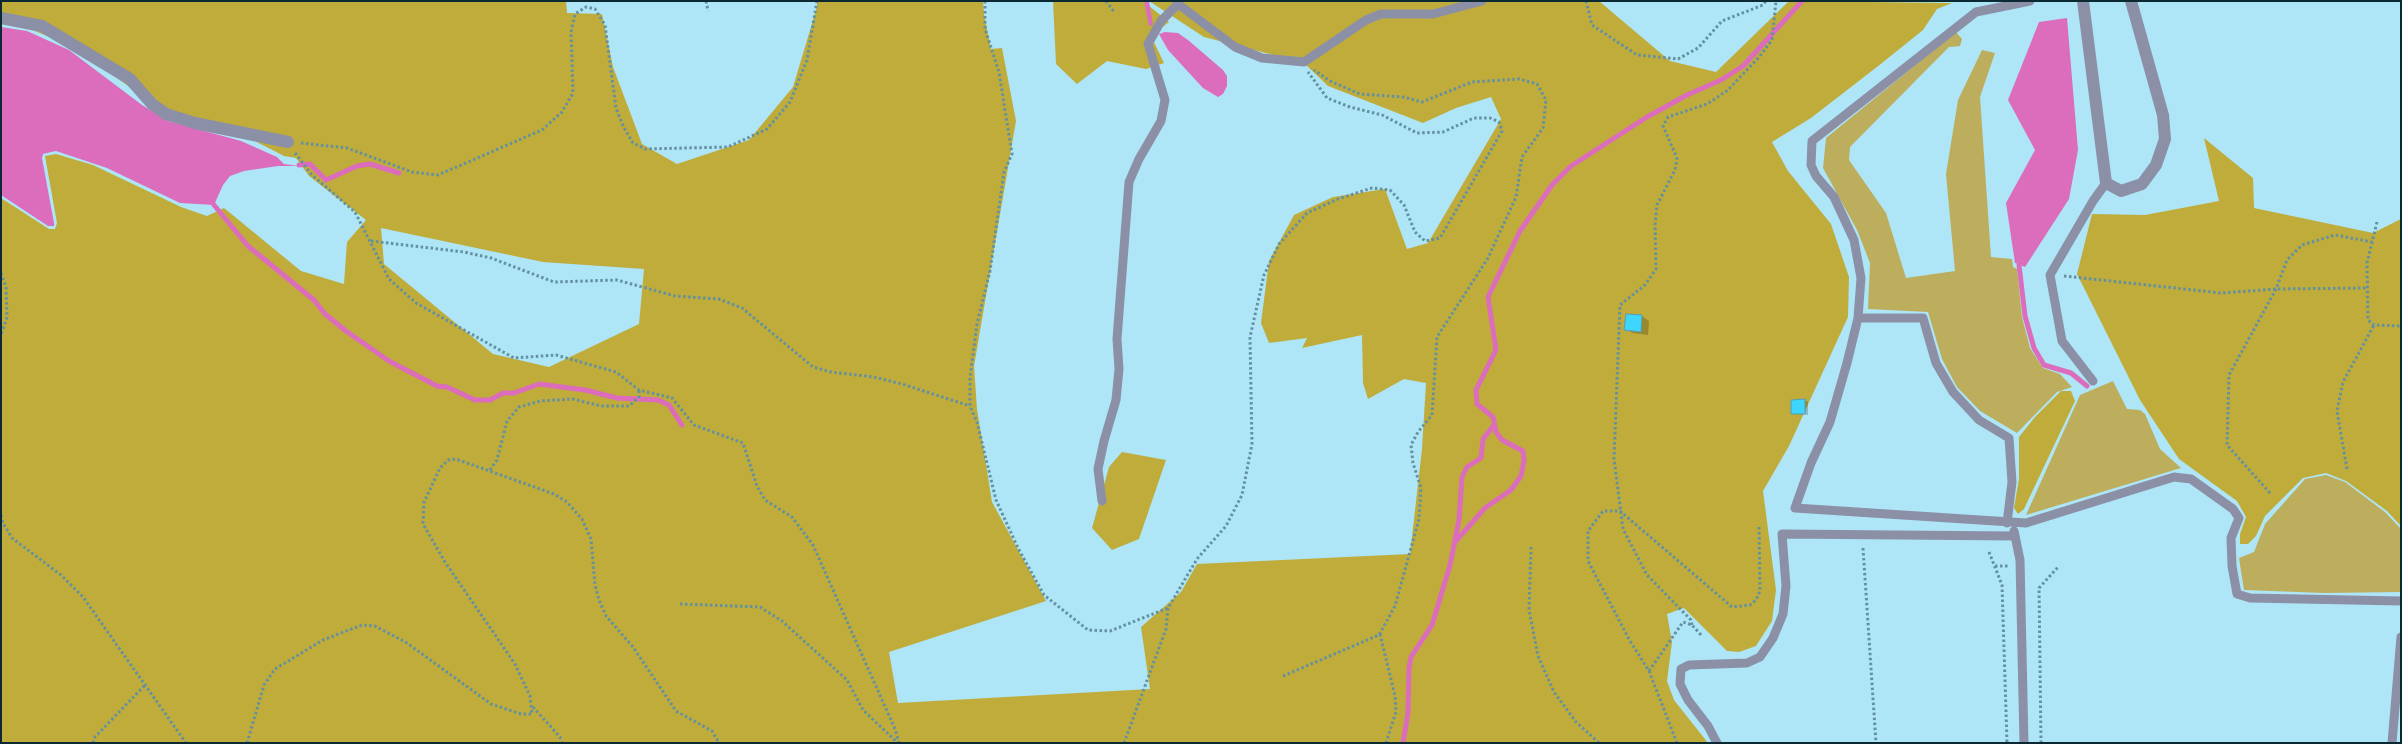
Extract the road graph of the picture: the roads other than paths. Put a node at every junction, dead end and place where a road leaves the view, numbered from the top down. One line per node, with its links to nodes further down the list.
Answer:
1 (1482, 1): 5 (lane)
2 (2030, 1): 9 (lane)
3 (2083, 1): 8 (street)
4 (2131, 1): 8 (street)
5 (1178, 2): 11 (lane)
6 (1, 18): 7 (street)
7 (288, 142)
8 (2106, 183): 10 (lane)
9 (1858, 318): 12 (lane); 12 (lane)
10 (2093, 381)
11 (1102, 501)
12 (2009, 523): 13 (lane); 14 (lane)
13 (2014, 536): 16 (lane); 17 (lane)
14 (2401, 601)
15 (2401, 637): 18 (lane)
16 (1717, 743)
17 (2024, 743)
18 (2392, 743)

